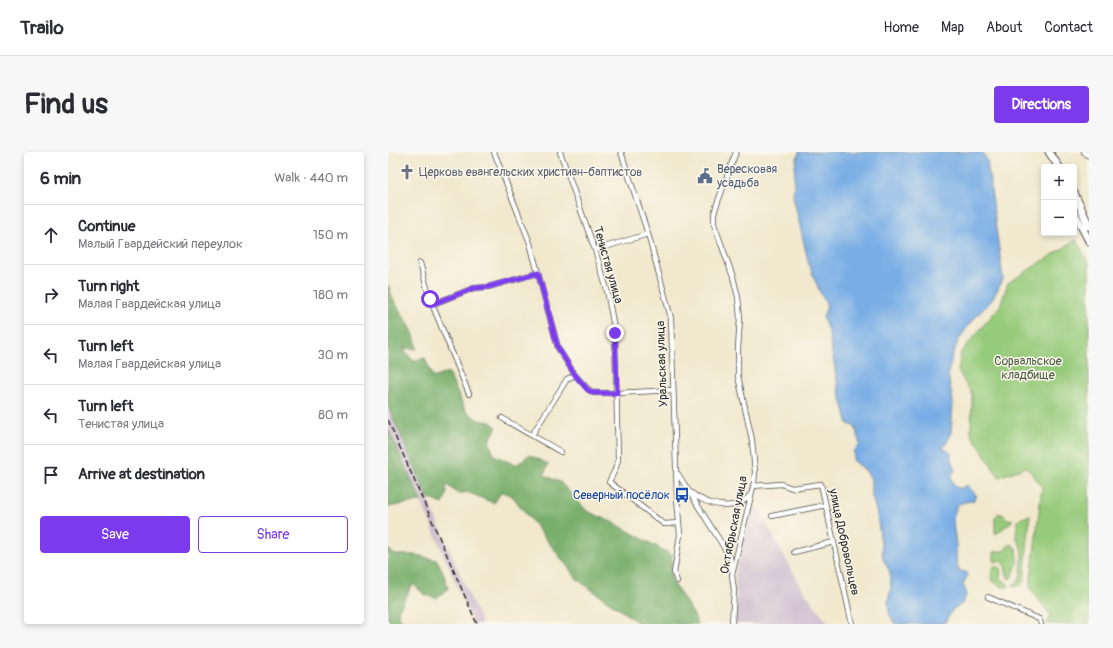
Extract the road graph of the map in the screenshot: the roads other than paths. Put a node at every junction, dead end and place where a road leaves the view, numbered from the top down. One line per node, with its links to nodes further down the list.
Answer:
1 (494, 152): 17 (street)
2 (560, 152): 15 (street, Тенистая улица)
3 (621, 152): 13 (street, Уральская улица)
4 (736, 152): 27 (street, Октябрьская улица)
5 (1084, 152): 7 (street)
6 (1052, 154): 8 (main road); 9 (main road)
7 (1089, 156)
8 (1054, 164)
9 (1057, 164)
10 (1077, 200): 12 (main road)
11 (1077, 218): 14 (main road)
12 (1089, 226)
13 (648, 234): 15 (street); 20 (street, Уральская улица)
14 (1089, 241)
15 (595, 250): 21 (street, Тенистая улица)
16 (420, 263): 18 (street)
17 (538, 273): 18 (street); 19 (street)
18 (433, 304): 22 (street)
19 (575, 375): 21 (street); 24 (street)
20 (673, 390): 21 (street); 26 (street, Уральская улица)
21 (617, 393): 32 (street, Тенистая улица)
22 (469, 394)
23 (502, 418): 24 (street)
24 (532, 435): 25 (street)
25 (560, 452)
26 (677, 472): 28 (street); 32 (street, Уральская улица)
27 (753, 486): 29 (street, Октябрьская улица); 30 (street, улица Добровольцев)
28 (686, 488): 29 (street); 35 (street)
29 (751, 494): 35 (street, Октябрьская улица)
30 (826, 505): 31 (street); 33 (street, улица Добровольцев)
31 (772, 516)
32 (679, 523): 36 (street, Уральская улица)
33 (834, 542): 34 (street); 39 (street, улица Добровольцев)
34 (794, 552)
35 (732, 575): 38 (street, Октябрьская улица)
36 (677, 581)
37 (988, 597): 40 (street)
38 (732, 624)
39 (852, 624)
40 (1041, 624)

